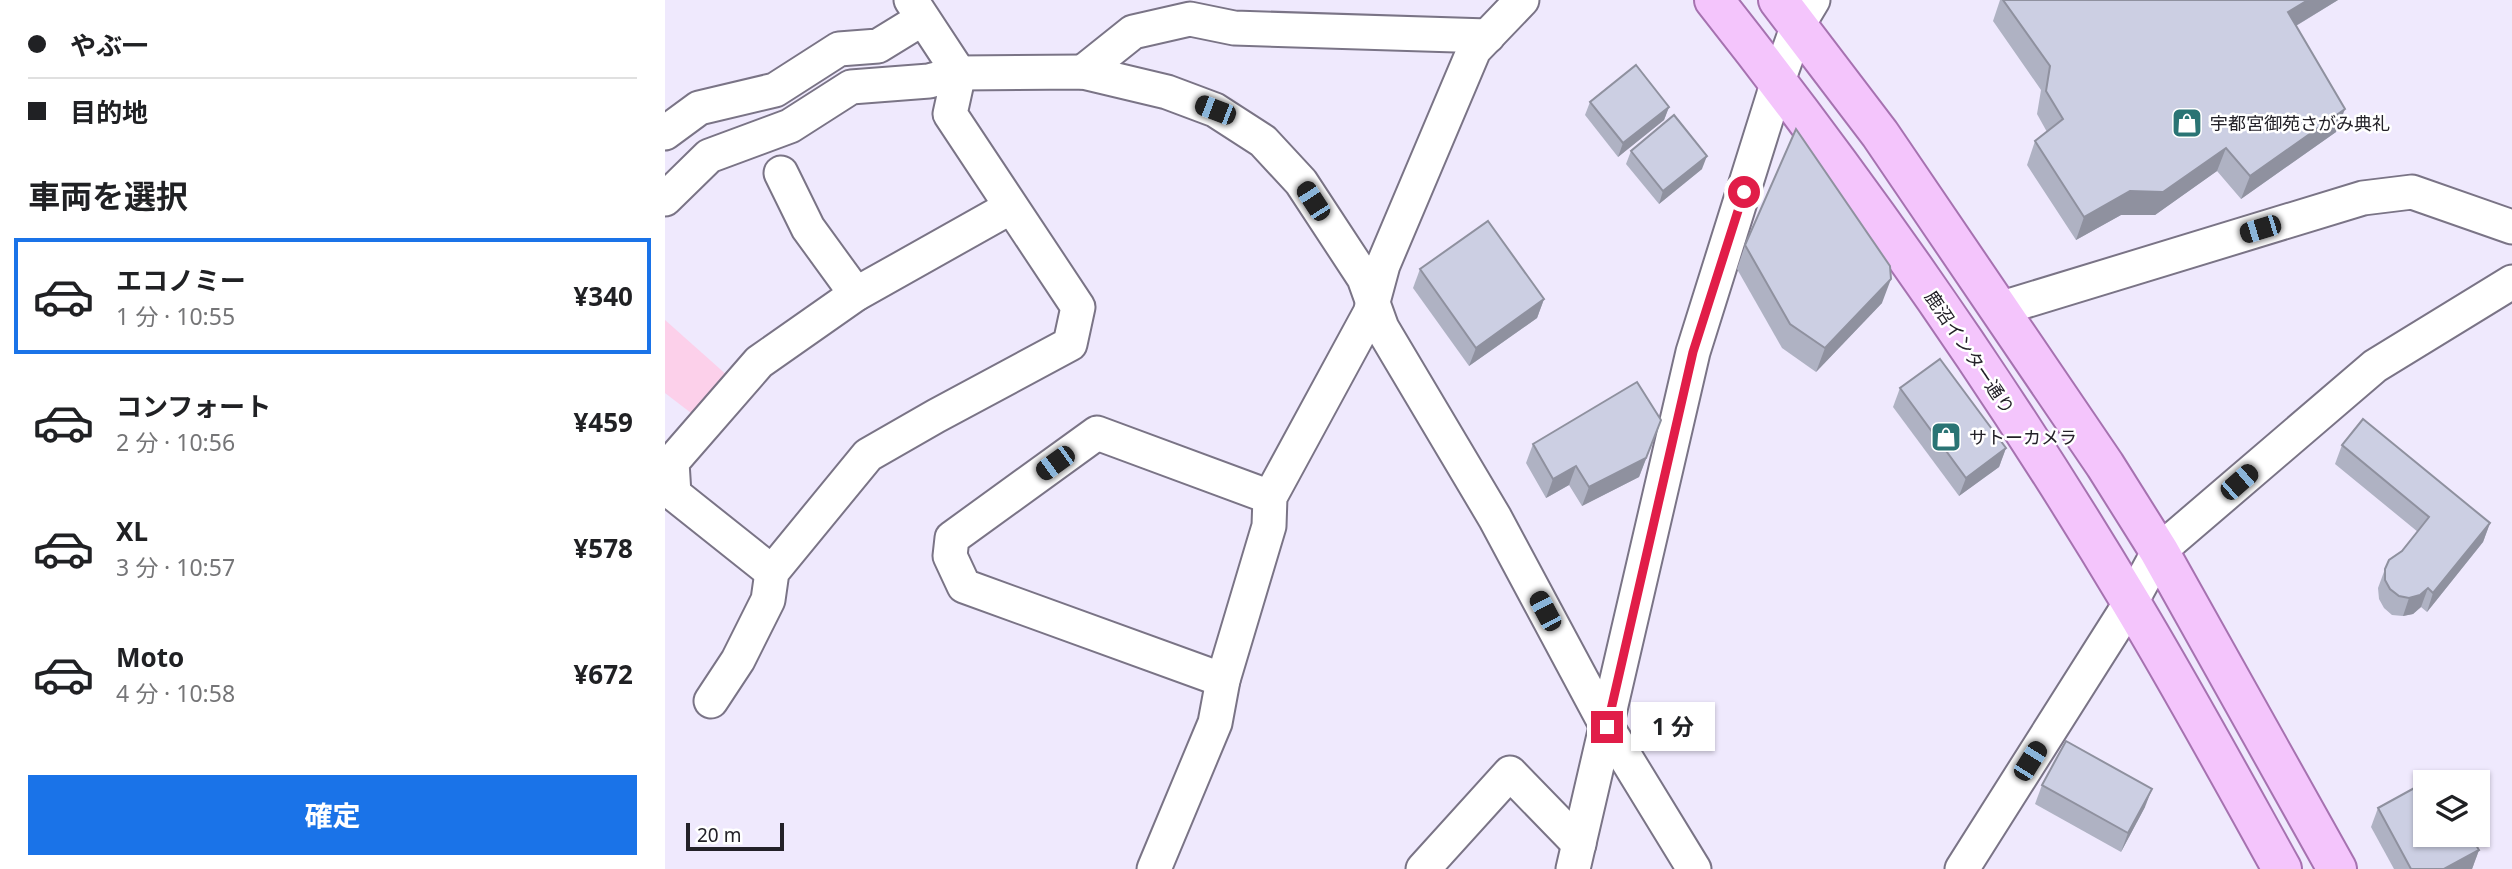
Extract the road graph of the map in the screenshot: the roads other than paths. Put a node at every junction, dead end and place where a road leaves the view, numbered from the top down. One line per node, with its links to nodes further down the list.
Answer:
1 (1522, 0): 5 (street)
2 (1714, 0): 8 (main road, 鹿沼インター通り)
3 (1796, 8): 8 (street); 17 (main road)
4 (917, 10): 7 (street); 9 (street)
5 (1487, 36): 6 (street); 16 (street)
6 (1083, 72): 7 (street); 16 (street)
7 (959, 73): 11 (street); 12 (street)
8 (1778, 81): 21 (main road, 鹿沼インター通り); 24 (street)
9 (665, 133)
10 (781, 173): 15 (street)
11 (665, 199)
12 (1011, 207): 15 (street); 20 (street)
13 (2512, 227): 17 (street)
14 (2512, 282): 19 (street)
15 (856, 294): 20 (street)
16 (1373, 303): 18 (street); 24 (street)
17 (1999, 309): 19 (main road)
18 (1270, 497): 22 (street); 22 (street)
19 (2159, 551): 21 (street); 31 (main road)
20 (772, 572): 23 (street)
21 (2131, 602): 29 (street); 30 (main road, 鹿沼インター通り)
22 (1223, 680): 26 (street)
23 (711, 701)
24 (1607, 727): 25 (street); 28 (street)
25 (1576, 856): 27 (street)
26 (1154, 869)
27 (1423, 869)
28 (1694, 869)
29 (1962, 869)
30 (2282, 869)
31 (2337, 869)

